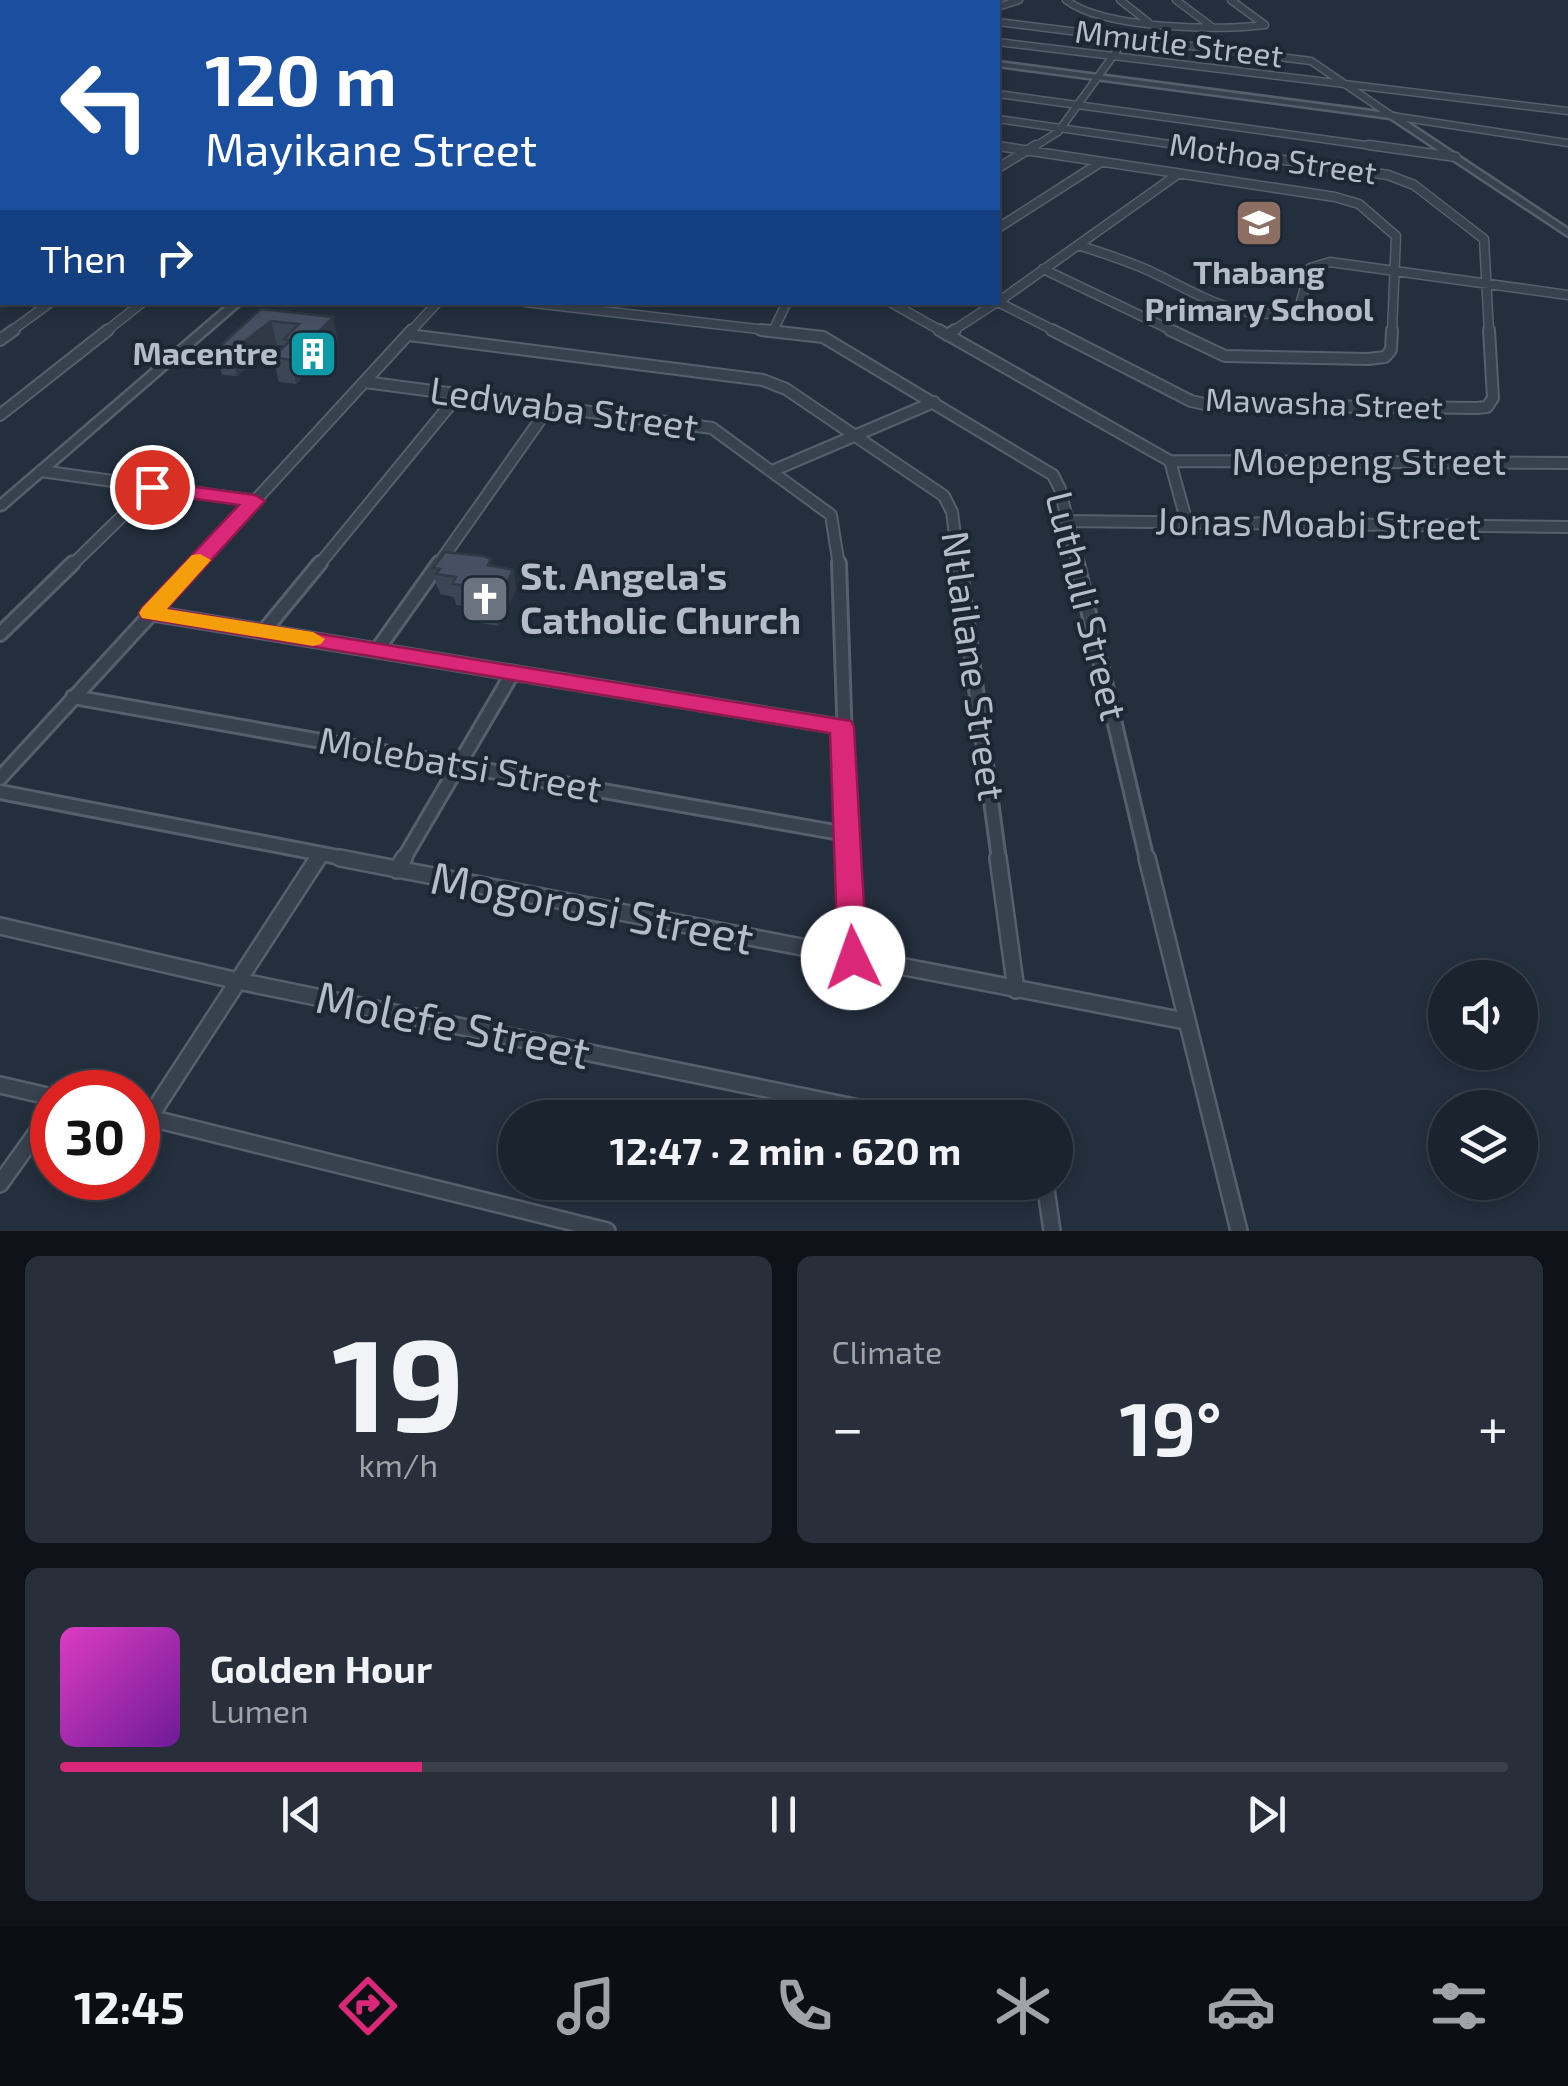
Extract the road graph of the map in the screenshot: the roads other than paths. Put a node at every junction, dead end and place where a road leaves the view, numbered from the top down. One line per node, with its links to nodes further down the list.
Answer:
1 (1066, 0): 5 (street)
2 (1120, 0): 7 (street)
3 (1176, 0): 8 (street)
4 (1231, 0): 8 (street)
5 (1095, 16): 7 (street); 9 (street)
6 (1000, 22): 9 (street, Mmutle Street)
7 (1148, 22): 8 (street)
8 (1215, 30)
9 (1080, 32): 10 (street, Mmutle Street)
10 (1126, 38): 12 (street); 15 (street, Mmutle Street)
11 (1000, 42): 12 (street)
12 (1112, 56): 14 (street); 15 (street)
13 (1000, 67): 14 (street)
14 (1096, 80): 17 (street); 19 (street)
15 (1352, 87): 18 (street); 19 (street)
16 (1000, 94): 17 (street)
17 (1078, 105): 21 (street); 25 (street)
18 (1568, 111)
19 (1392, 116): 22 (street); 25 (street)
20 (1000, 119): 21 (street, Mothoa Street)
21 (1062, 128): 24 (street); 34 (street, Mothoa Street)
22 (1568, 142)
23 (1000, 146): 24 (street)
24 (1027, 151): 26 (street); 27 (street)
25 (1456, 156): 30 (street)
26 (1101, 162): 28 (street); 29 (street)
27 (1000, 167)
28 (1178, 174): 31 (street); 33 (street)
29 (1000, 227)
30 (1568, 233)
31 (1078, 245): 32 (street); 33 (street)
32 (1042, 269): 33 (street); 36 (street)
33 (1394, 271): 34 (street)
34 (1487, 284): 35 (street); 37 (street, Mawasha Street)
35 (1568, 296)
36 (1000, 300)
37 (1000, 304)
38 (47, 305): 49 (street)
39 (140, 305): 54 (street)
40 (235, 305): 59 (street)
41 (435, 305): 47 (street)
42 (551, 305): 46 (street, Luthuli Street)
43 (786, 305): 46 (street)
44 (895, 305): 48 (street, Moepeng Street)
45 (993, 305): 48 (street)
46 (773, 331): 52 (street, Luthuli Street)
47 (408, 335): 50 (street); 55 (street, Ntlailane Street)
48 (948, 335): 56 (street, Moepeng Street)
49 (0, 340)
50 (365, 382): 51 (street, Ledwaba Street); 61 (street)
51 (458, 394): 53 (street, Ledwaba Street); 67 (street)
52 (934, 402): 55 (street); 63 (street, Luthuli Street)
53 (550, 406): 58 (street, Ledwaba Street); 69 (street)
54 (0, 416)
55 (855, 435): 58 (street); 82 (street, Ntlailane Street)
56 (1170, 460): 57 (street, Moepeng Street); 64 (street, Moepeng Street)
57 (1568, 463)
58 (772, 471): 72 (street, Ledwaba Street)
59 (41, 472): 60 (street); 62 (street)
60 (152, 487): 61 (street); 68 (street)
61 (255, 501): 66 (street)
62 (0, 506)
63 (1068, 521): 64 (street, Jonas Moabi Street); 83 (street, Luthuli Street)
64 (1188, 523): 65 (street, Jonas Moabi Street)
65 (1568, 527)
66 (150, 613): 67 (street); 71 (street)
67 (264, 630): 69 (street)
68 (0, 634)
69 (377, 650): 70 (street)
70 (512, 674): 72 (street); 73 (street)
71 (74, 697): 73 (street, Molebatsi Street); 74 (street)
72 (842, 727): 76 (street, Ledwaba Street)
73 (460, 765): 76 (street, Molebatsi Street); 78 (street)
74 (0, 778)
75 (0, 792): 77 (street, Mogorosi Street)
76 (846, 834): 80 (street, Ledwaba Street)
77 (320, 855): 78 (street, Mogorosi Street); 81 (street)
78 (397, 870): 80 (street, Mogorosi Street)
79 (0, 926): 81 (street, Molefe Street)
80 (853, 958): 82 (street, Mogorosi Street)
81 (238, 981): 86 (street); 87 (street, Molefe Street)
82 (1016, 990): 83 (street, Mogorosi Street)
83 (1185, 1022): 94 (street, Luthuli Street)
84 (0, 1086): 85 (street)
85 (30, 1092)
86 (160, 1092)
87 (820, 1100)
88 (160, 1120): 92 (street)
89 (30, 1142): 90 (street)
90 (0, 1184)
91 (1048, 1200): 93 (street)
92 (607, 1231)
93 (1052, 1231)
94 (1239, 1231)

